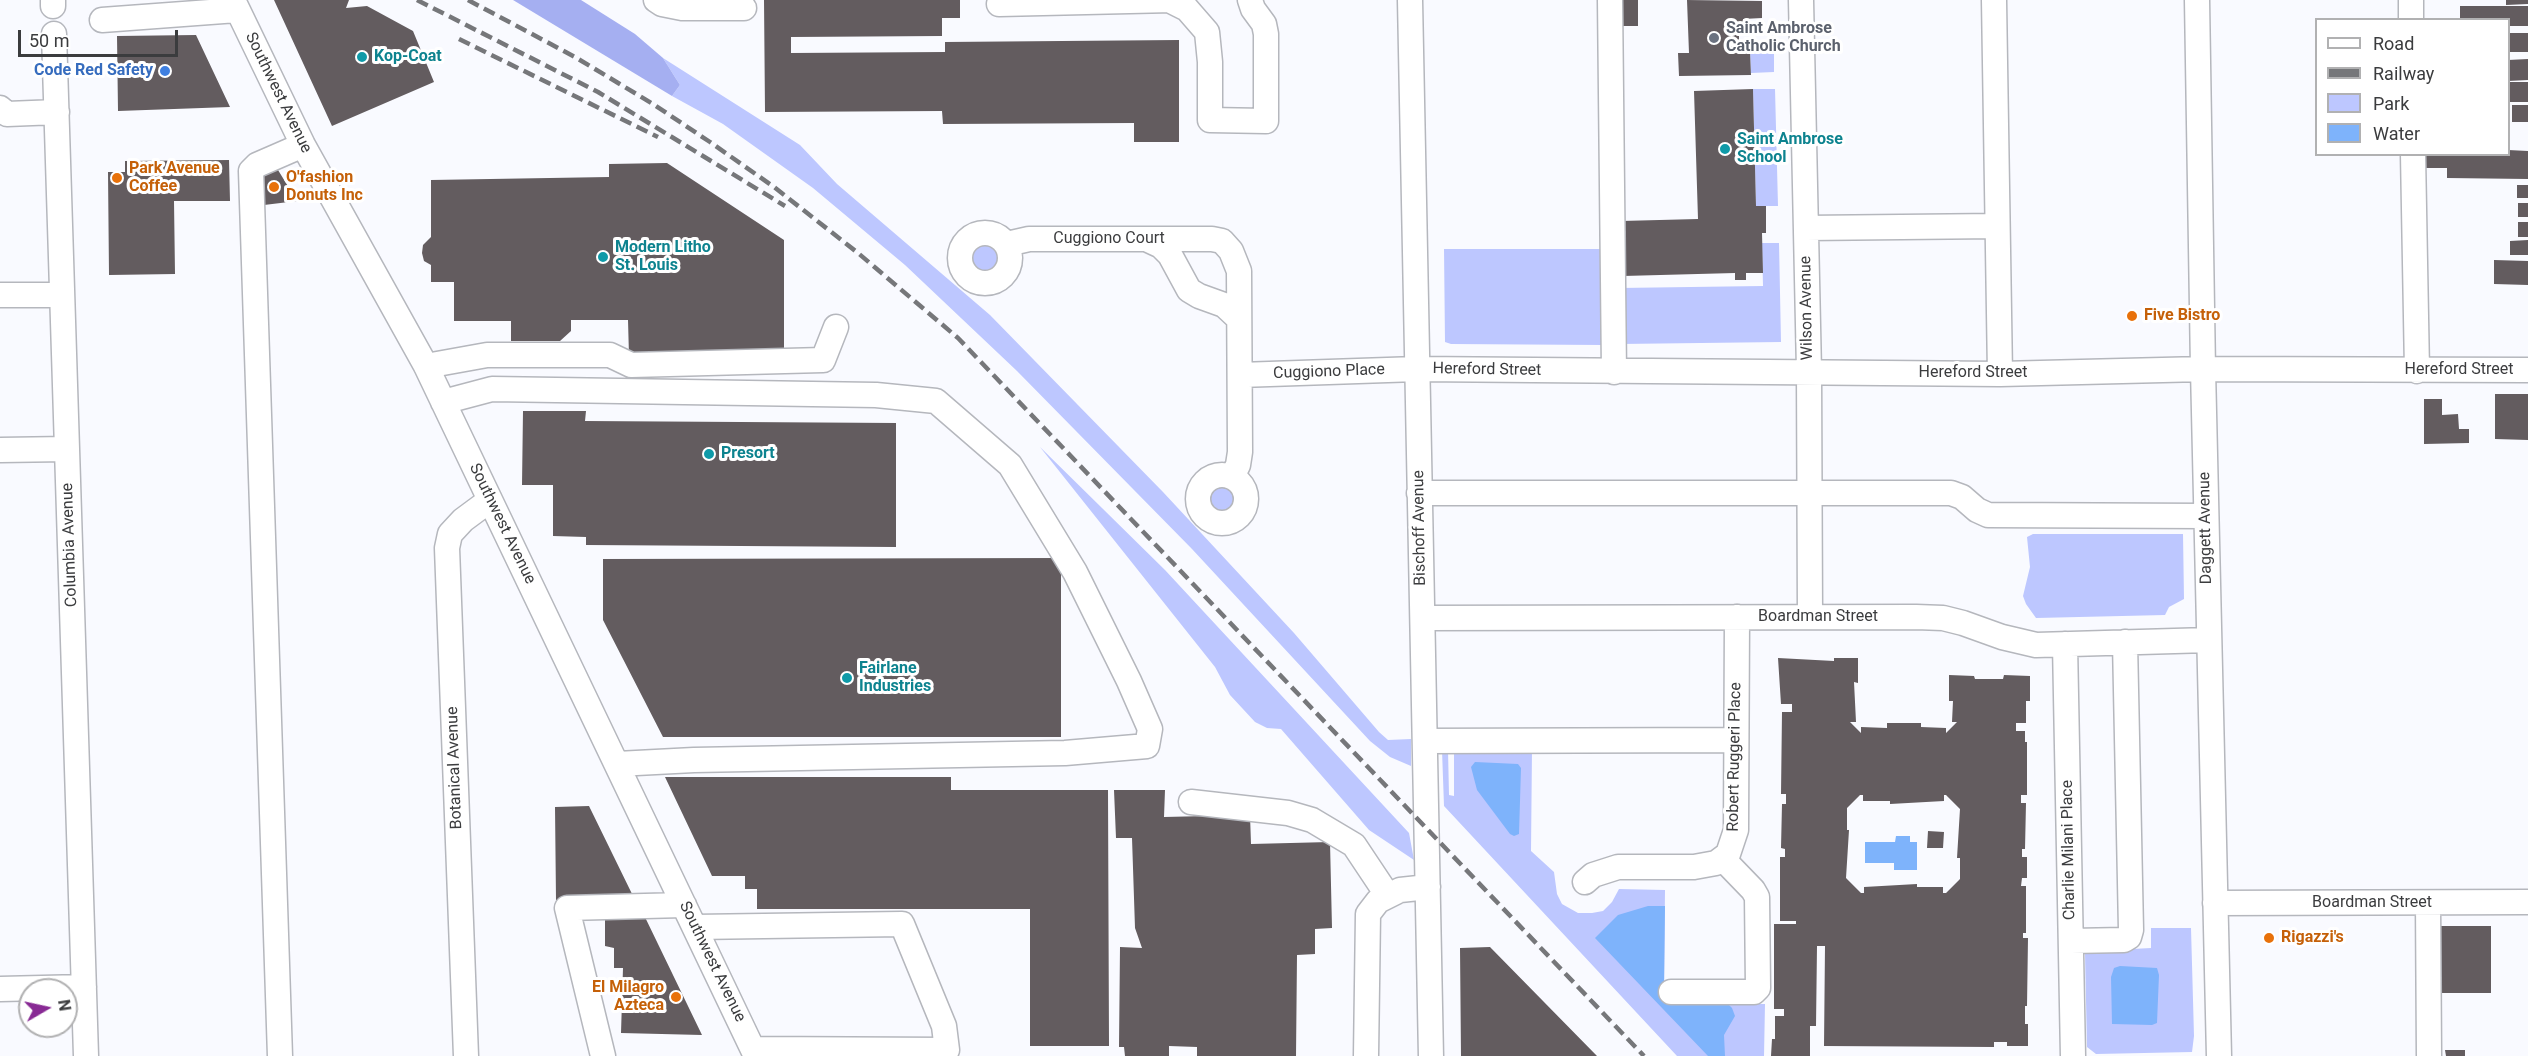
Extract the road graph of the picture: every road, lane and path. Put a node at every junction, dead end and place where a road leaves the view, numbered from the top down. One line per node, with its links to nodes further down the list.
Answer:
1 (656, 0): 12 (street)
2 (1250, 0): 9 (street)
3 (1410, 0): 29 (street, Bischoff Avenue)
4 (1610, 0): 34 (street)
5 (1800, 0): 21 (street, Wilson Avenue)
6 (1994, 0): 20 (street)
7 (2197, 0): 30 (street, Daggett Avenue)
8 (2411, 0): 13 (street)
9 (1173, 1): 10 (street)
10 (999, 4)
11 (235, 5): 14 (street); 18 (street, Southwest Avenue)
12 (744, 8)
13 (2411, 18)
14 (102, 20)
15 (54, 34): 16 (street, Columbia Avenue)
16 (57, 112): 17 (street); 25 (street, Columbia Avenue)
17 (2, 115)
18 (303, 145): 28 (street, Southwest Avenue); 72 (street)
19 (2413, 156): 33 (street)
20 (1997, 226): 21 (street); 35 (street)
21 (1806, 228): 32 (street, Wilson Avenue)
22 (1146, 239): 23 (street, Cuggiono Court); 26 (street); 26 (street, Cuggiono Court)
23 (1007, 244)
24 (0, 295): 25 (street)
25 (62, 295): 39 (street, Columbia Avenue)
26 (1239, 319): 36 (street)
27 (836, 327): 28 (street)
28 (426, 366): 37 (street, Southwest Avenue)
29 (1417, 369): 34 (street, Hereford Street); 36 (street, Cuggiono Place); 42 (street, Bischoff Avenue)
30 (2203, 369): 33 (street, Hereford Street); 35 (street, Hereford Street); 44 (street, Daggett Avenue)
31 (2528, 370): 33 (street, Hereford Street)
32 (1809, 371): 34 (street, Hereford Street); 35 (street, Hereford Street); 41 (street, Wilson Avenue)
33 (2417, 371)
34 (1614, 372)
35 (2000, 374)
36 (1240, 375): 40 (street)
37 (443, 402): 43 (street, Southwest Avenue); 53 (street)
38 (0, 450): 39 (street)
39 (67, 450): 65 (street, Columbia Avenue)
40 (1232, 477)
41 (1809, 492): 42 (street); 44 (street); 46 (street, Wilson Avenue)
42 (1419, 493): 47 (street, Bischoff Avenue)
43 (490, 500): 53 (street, Southwest Avenue); 73 (street, Botanical Avenue)
44 (2206, 516): 48 (street, Daggett Avenue)
45 (1737, 617): 46 (street, Boardman Street); 47 (street, Boardman Street); 51 (street, Robert Ruggeri Place)
46 (1810, 617): 50 (street, Boardman Street)
47 (1423, 618): 52 (street, Bischoff Avenue)
48 (2209, 640): 49 (street, Boardman Street); 60 (street, Daggett Avenue)
49 (2125, 642): 50 (street, Boardman Street); 64 (street)
50 (2065, 644): 64 (street, Charlie Milani Place)
51 (1737, 740): 52 (street); 55 (street, Robert Ruggeri Place)
52 (1425, 741): 57 (street, Bischoff Avenue)
53 (617, 764): 62 (street, Southwest Avenue)
54 (1191, 802): 58 (street)
55 (1723, 859): 56 (street); 67 (street)
56 (1585, 882)
57 (1428, 887): 58 (street); 76 (street, Bischoff Avenue)
58 (1388, 896): 75 (street)
59 (2528, 902): 61 (street, Boardman Street)
60 (2215, 903): 61 (street, Boardman Street); 78 (street, Daggett Avenue)
61 (2427, 903): 79 (street)
62 (684, 905): 63 (street, Southwest Avenue); 74 (street)
63 (695, 927): 68 (street, Southwest Avenue); 70 (street)
64 (2071, 941): 77 (street, Charlie Milani Place)
65 (84, 987): 66 (street); 71 (street, Columbia Avenue)
66 (0, 989)
67 (1671, 992)
68 (755, 1053): 69 (street)
69 (861, 1053): 70 (street)
70 (926, 1053)
71 (86, 1056)
72 (280, 1056)
73 (466, 1056)
74 (603, 1056)
75 (1366, 1056)
76 (1431, 1056)
77 (2073, 1056)
78 (2219, 1056)
79 (2429, 1056)

